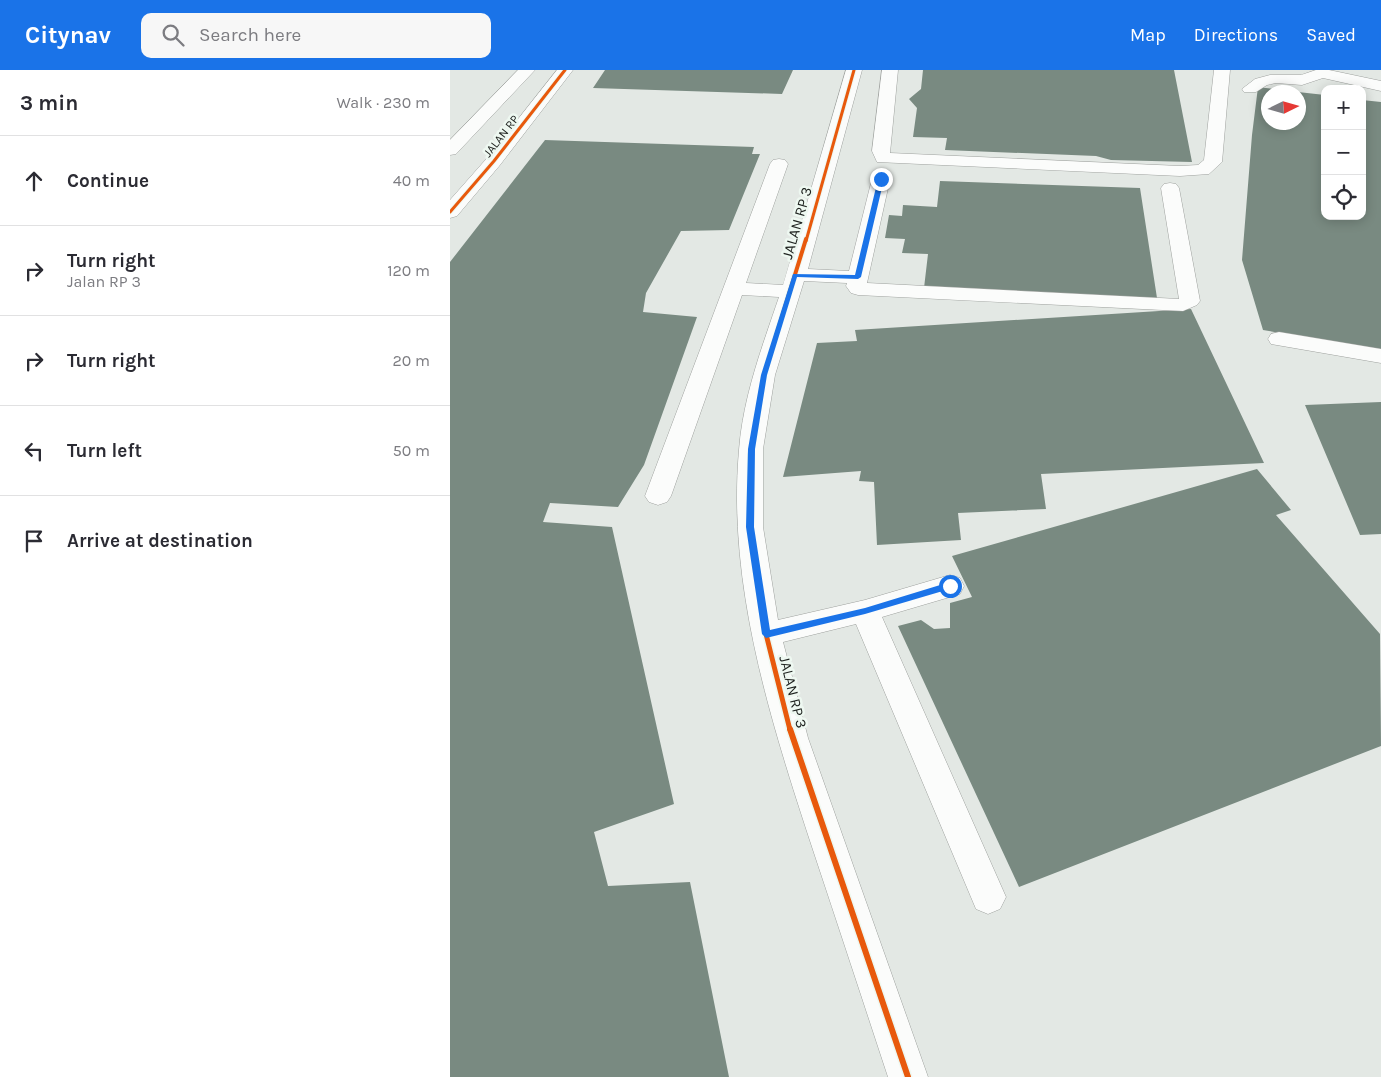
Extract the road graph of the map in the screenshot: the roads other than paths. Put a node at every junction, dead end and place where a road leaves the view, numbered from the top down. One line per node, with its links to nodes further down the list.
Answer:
1 (527, 70): 8 (street)
2 (565, 70): 10 (street, JALAN RP)
3 (891, 70): 4 (street); 5 (street)
4 (1222, 70)
5 (853, 71): 16 (street, JALAN RP 3)
6 (1381, 86): 7 (street)
7 (1250, 89)
8 (450, 150)
9 (450, 156): 10 (street)
10 (479, 159): 14 (street, JALAN RP)
11 (779, 164): 17 (street)
12 (881, 179): 15 (street)
13 (1170, 188): 15 (street)
14 (450, 212)
15 (858, 277): 16 (street)
16 (793, 283): 17 (street); 23 (street, JALAN RP 3)
17 (734, 288): 20 (street)
18 (1279, 340): 19 (street)
19 (1381, 356)
20 (658, 496)
21 (950, 586): 22 (street)
22 (865, 611): 23 (street); 24 (street)
23 (766, 634): 25 (street, JALAN RP 3)
24 (988, 897)
25 (908, 1077)

